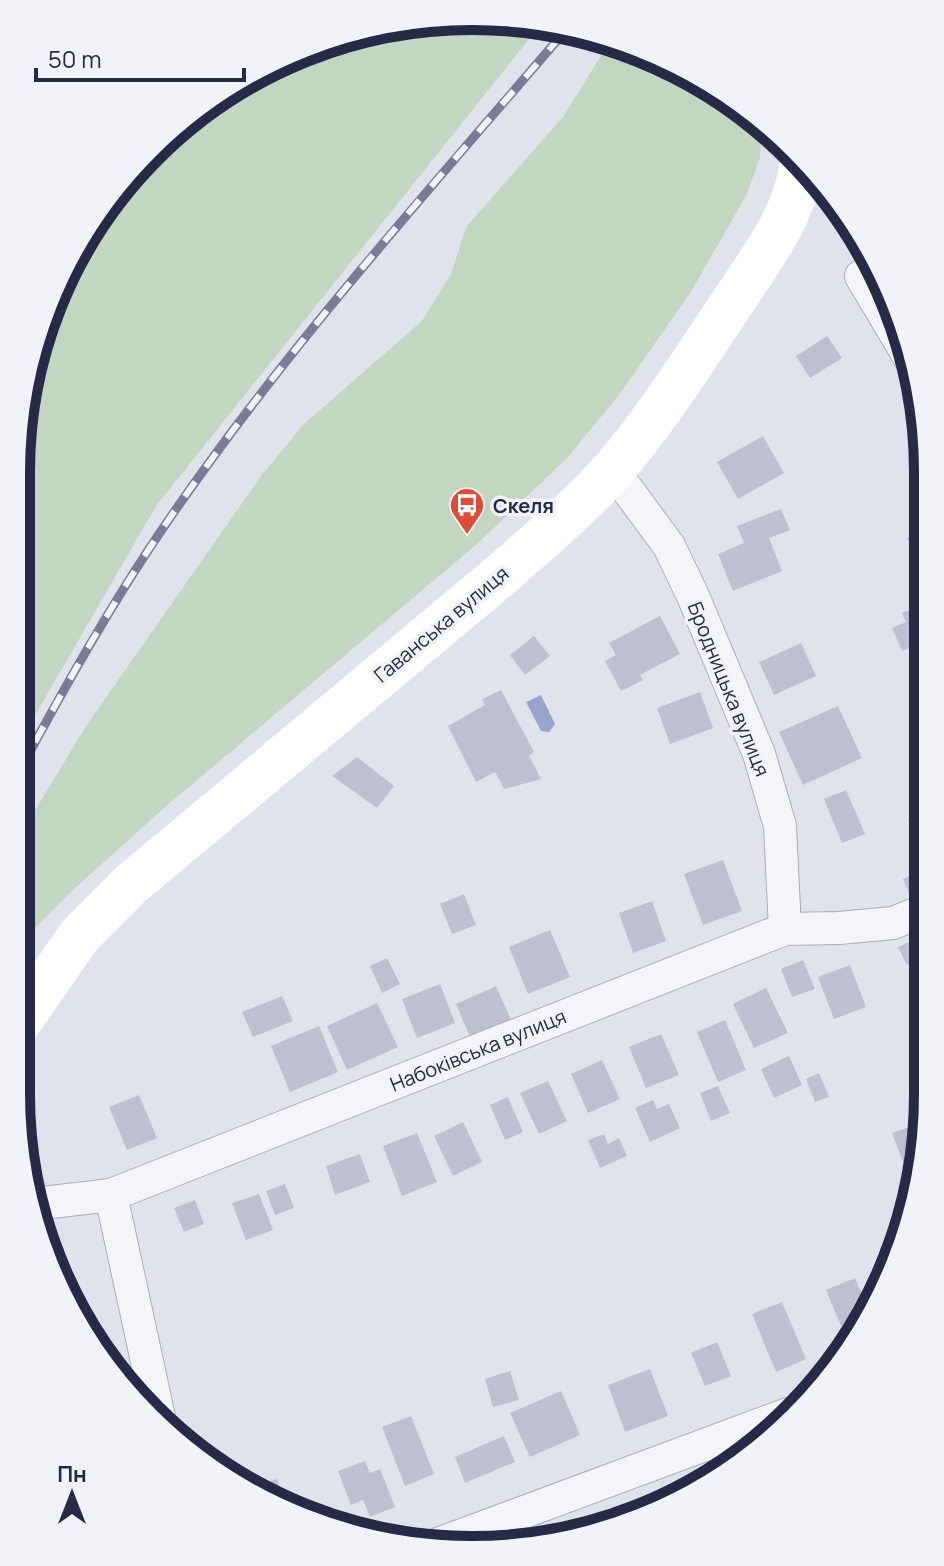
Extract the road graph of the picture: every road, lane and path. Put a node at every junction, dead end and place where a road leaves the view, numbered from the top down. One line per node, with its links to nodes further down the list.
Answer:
1 (799, 175): 4 (street, Гаванська вулиця)
2 (861, 276): 3 (street)
3 (886, 319)
4 (613, 470): 6 (street, Бродницька вулиця); 7 (street, Гаванська вулиця)
5 (914, 914): 6 (street, Набоківська вулиця)
6 (785, 929): 8 (street, Набоківська вулиця)
7 (30, 1007)
8 (111, 1195): 9 (street, Набоківська вулиця); 10 (street)
9 (44, 1203)
10 (156, 1404)
11 (769, 1421): 12 (street)
12 (461, 1536)

